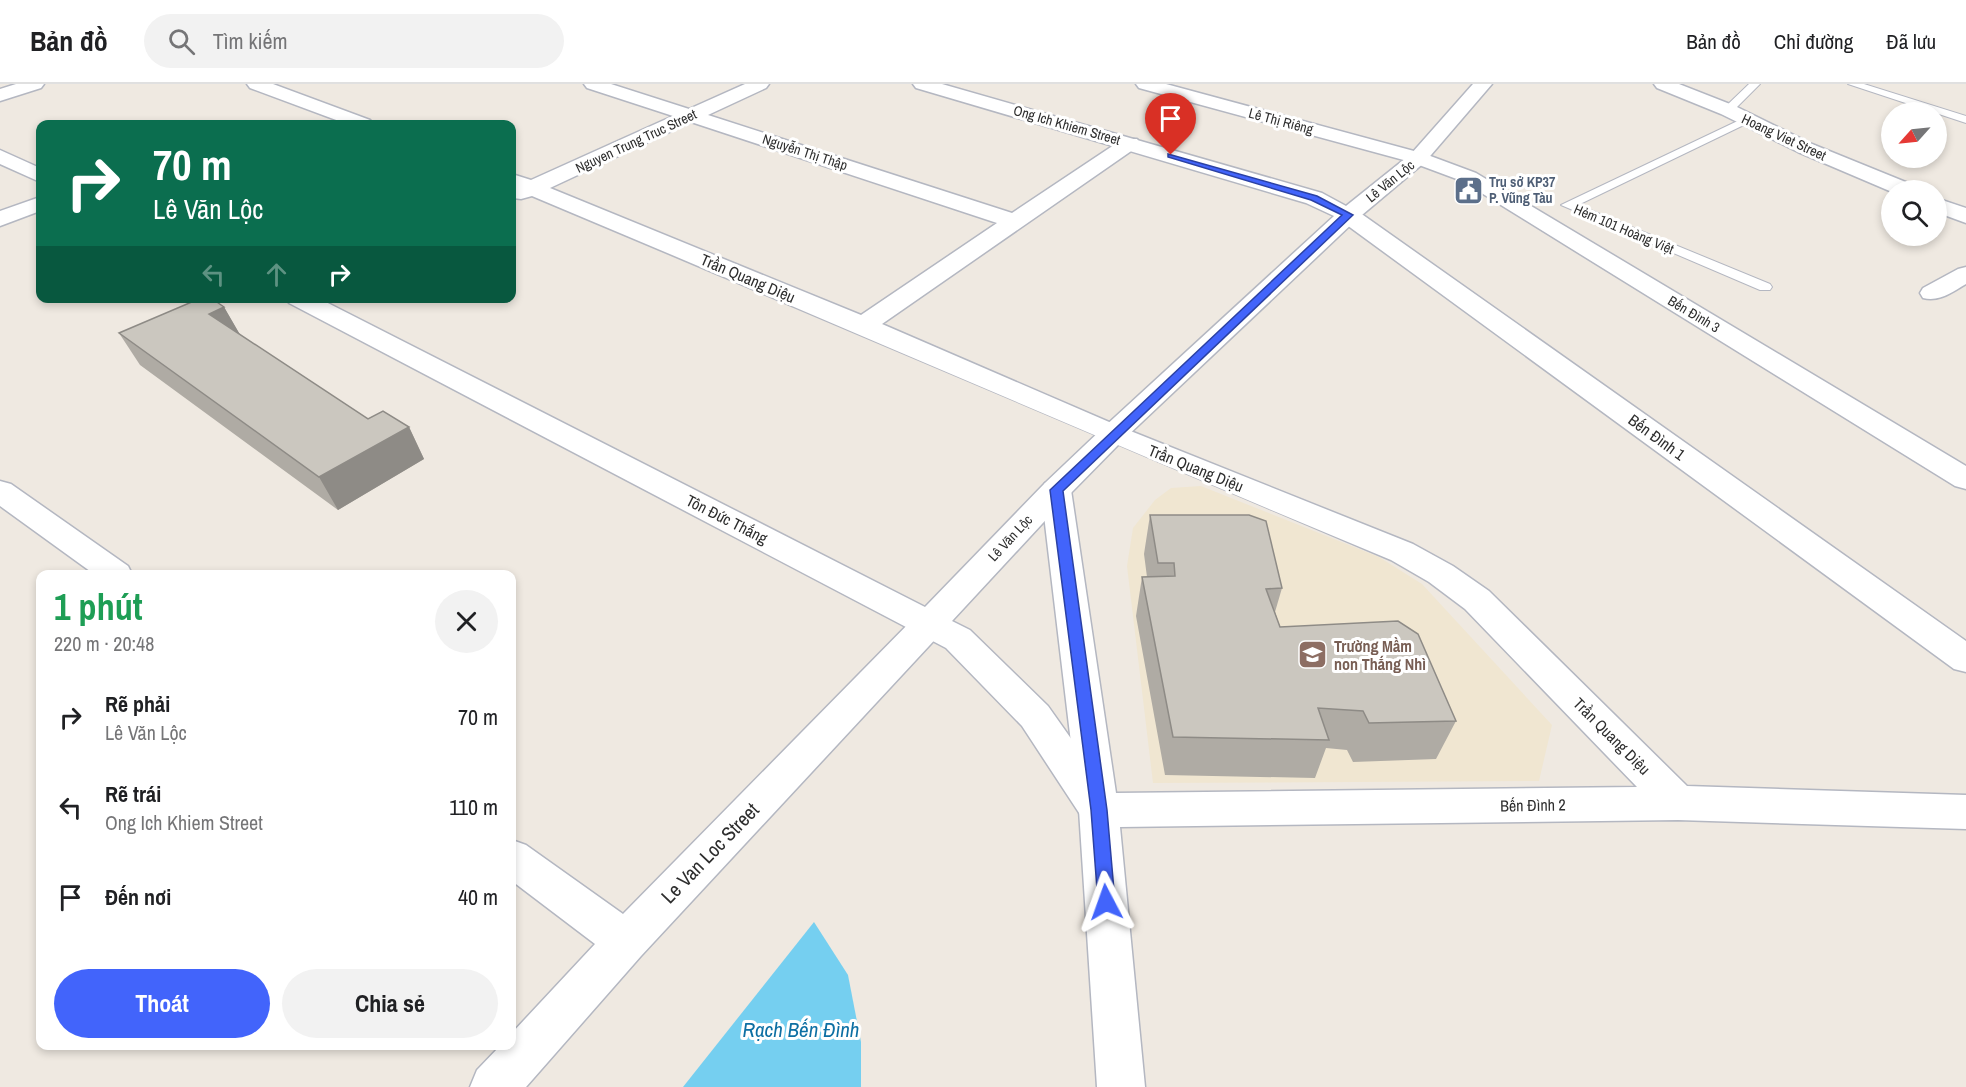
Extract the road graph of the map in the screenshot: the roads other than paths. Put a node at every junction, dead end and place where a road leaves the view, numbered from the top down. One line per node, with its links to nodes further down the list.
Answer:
1 (35, 84): 11 (street)
2 (256, 84): 18 (street)
3 (593, 84): 17 (street, Nguyễn Thị Thập)
4 (760, 84): 17 (street, Nguyen Trung Truc Street)
5 (922, 84): 21 (street, Ong Ich Khiem Street)
6 (1145, 84): 23 (street, Lê Thị Riêng)
7 (1481, 84): 23 (street, Lê Văn Lộc)
8 (1663, 84): 14 (street, Hoang Viet Street)
9 (1755, 84): 14 (lane)
10 (1853, 84): 12 (lane)
11 (0, 95)
12 (1909, 102)
13 (1947, 109): 15 (lane)
14 (1728, 110): 19 (street, Hoang Viet Street)
15 (1966, 110)
16 (1947, 114): 20 (lane)
17 (693, 115): 26 (street, Nguyen Trung Truc Street); 32 (street, Nguyễn Thị Thập)
18 (352, 120)
19 (1746, 120): 25 (street, Hoang Viet Street); 34 (lane, Hẻm 101 Hoàng Việt)
20 (1966, 120)
21 (1130, 143): 29 (street, Ong Ich Khiem Street); 32 (street)
22 (0, 156): 24 (street)
23 (1418, 158): 29 (street, Lê Văn Lộc); 39 (street, Bến Đình 3)
24 (36, 174)
25 (1882, 180)
26 (518, 189): 37 (street, Trần Quang Diệu)
27 (36, 206): 31 (street)
28 (1947, 208): 30 (street)
29 (1348, 215): 38 (street, Lê Văn Lộc); 44 (street, Bến Đình 1)
30 (1966, 216)
31 (0, 219)
32 (1016, 222): 37 (street)
33 (1966, 274): 35 (street)
34 (1765, 287)
35 (1932, 293)
36 (308, 303): 43 (street, Tôn Đức Thắng)
37 (862, 325): 38 (street, Trần Quang Diệu)
38 (1113, 434): 40 (street, Lê Văn Lộc); 45 (street, Trần Quang Diệu)
39 (1966, 478)
40 (1056, 490): 43 (street, Lê Văn Lộc); 46 (street)
41 (0, 491): 42 (street)
42 (110, 570)
43 (930, 623): 46 (street, Tôn Đức Thắng); 49 (street, Le Van Loc Street)
44 (1966, 658)
45 (1678, 803): 46 (street, Bến Đình 2); 47 (street, Bến Đình 2)
46 (1099, 810): 51 (street)
47 (1966, 812)
48 (516, 861): 49 (street)
49 (626, 941): 50 (street, Le Van Loc Street)
50 (494, 1087)
51 (1121, 1087)

